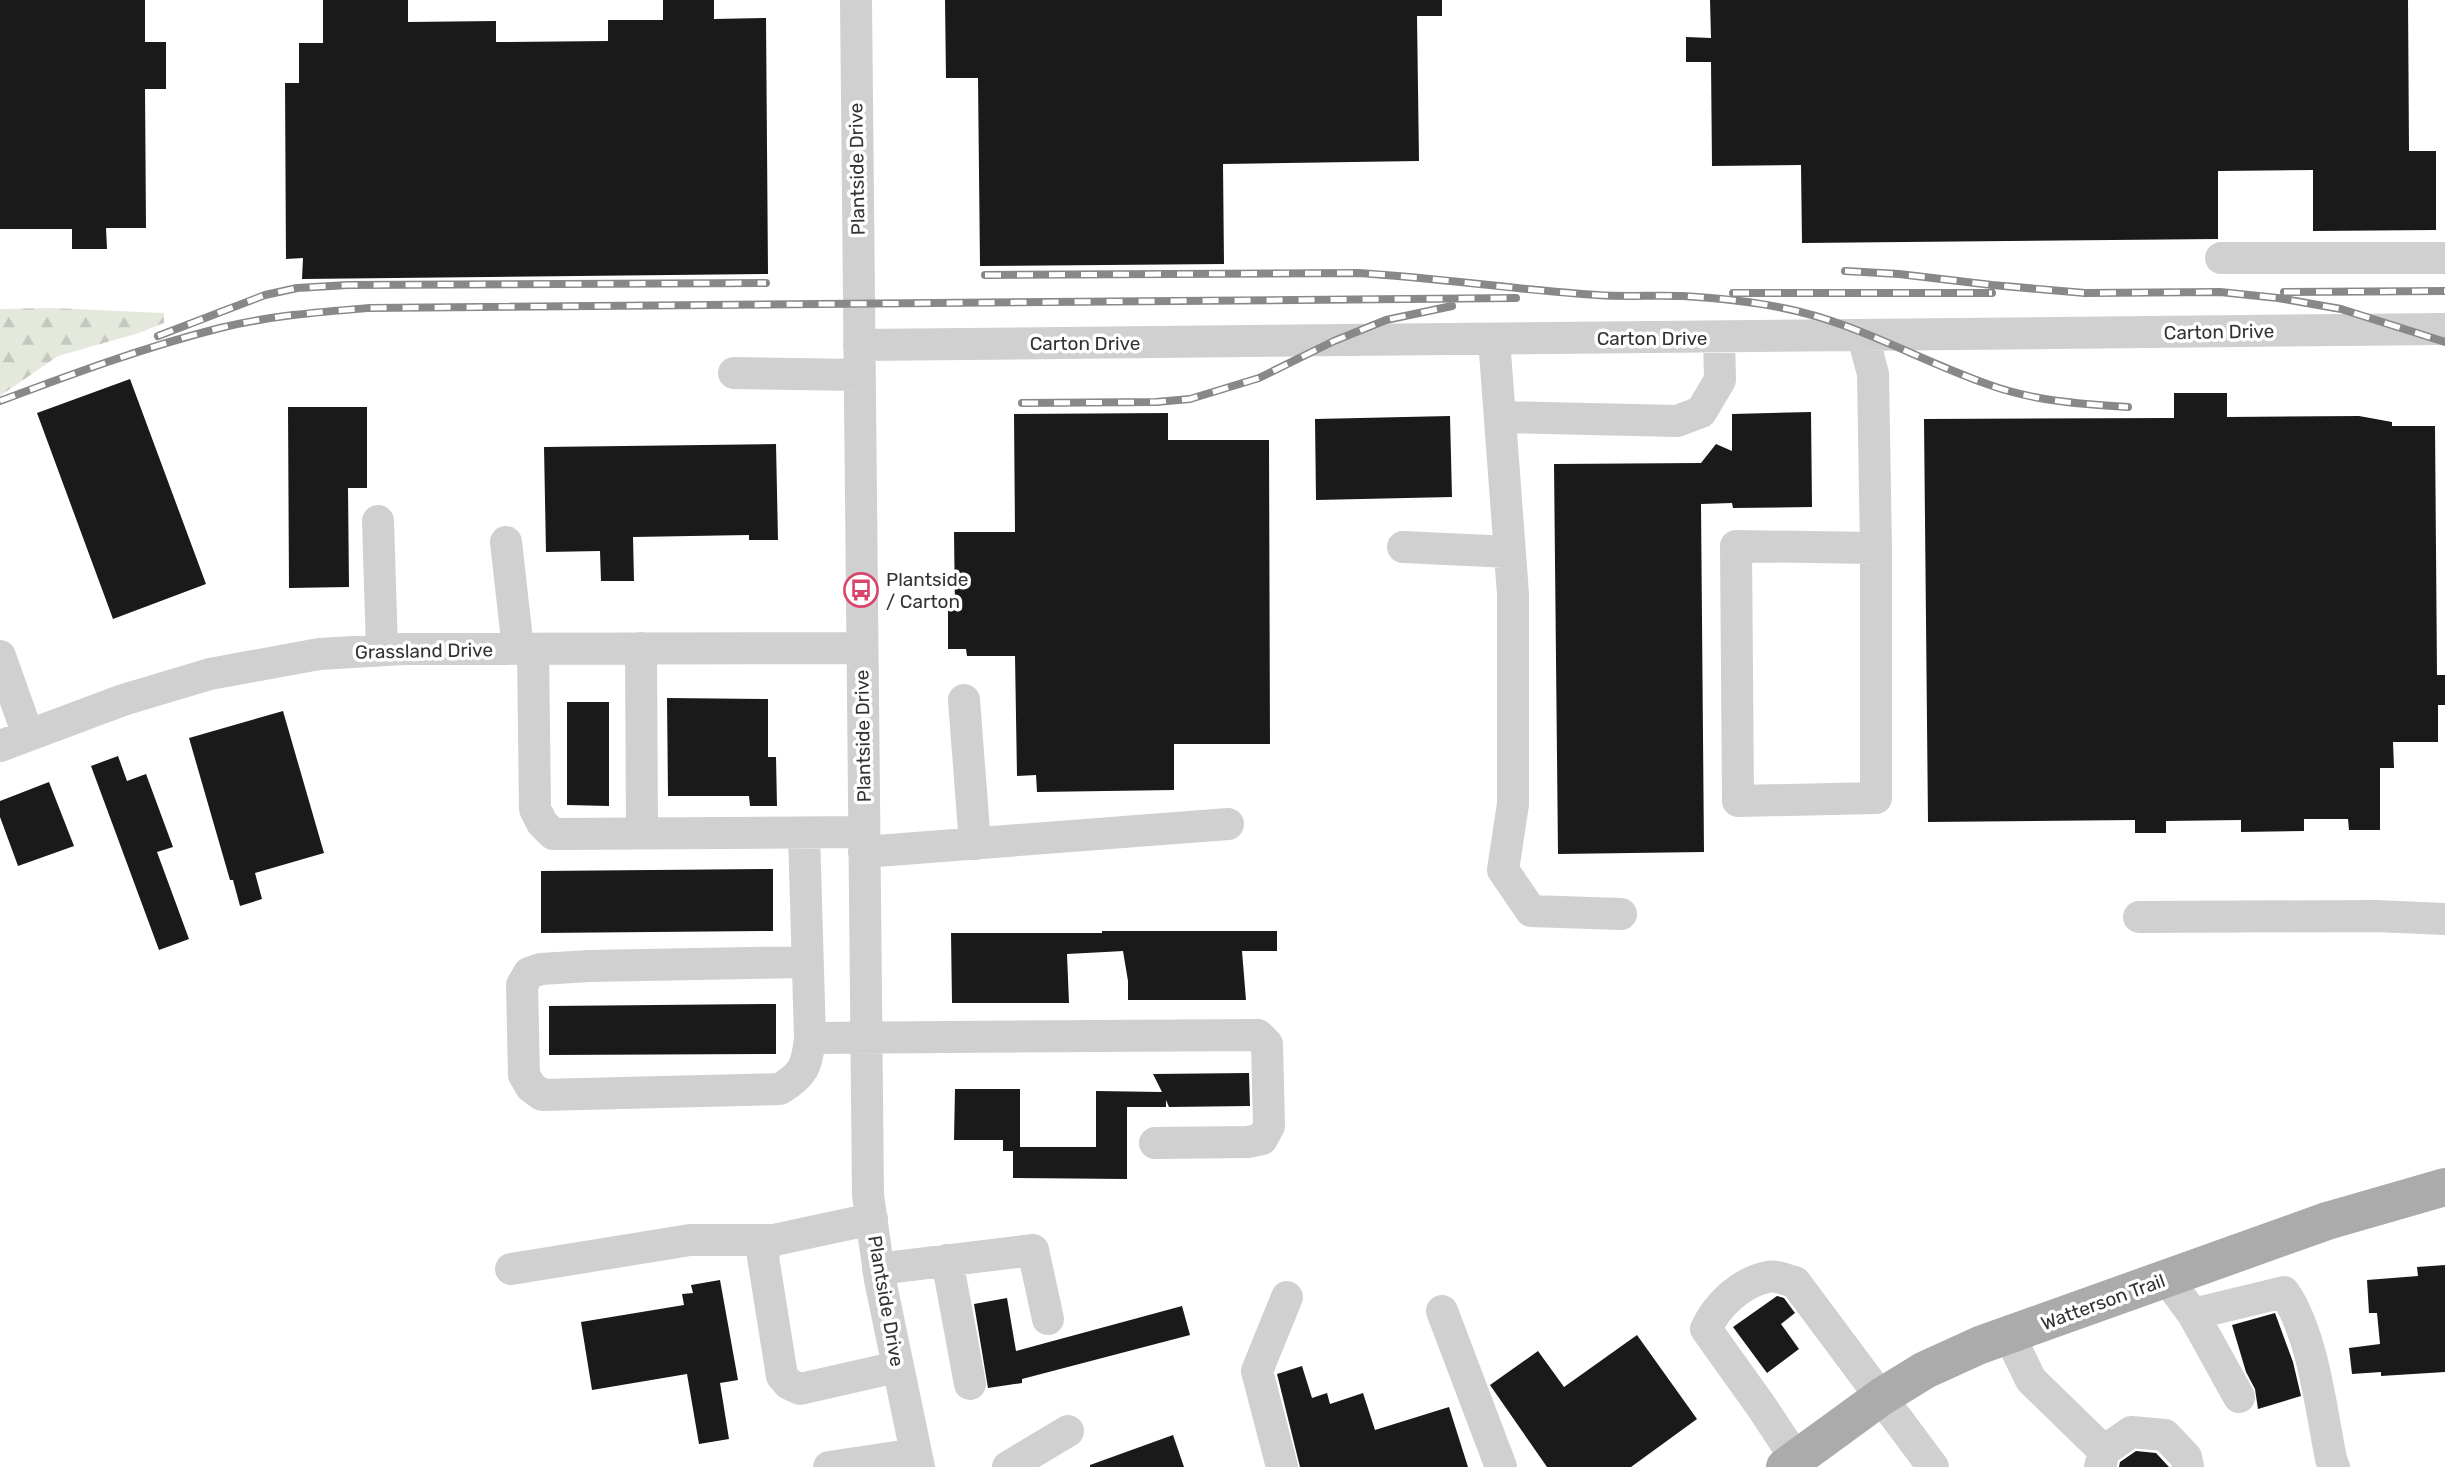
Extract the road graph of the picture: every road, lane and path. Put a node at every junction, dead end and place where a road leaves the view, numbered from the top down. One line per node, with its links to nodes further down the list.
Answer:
1 (856, 0): 8 (street, Plantside Drive)
2 (2221, 258): 3 (street)
3 (2445, 258)
4 (2445, 329): 5 (street, Carton Drive)
5 (1863, 336): 6 (street, Carton Drive); 14 (street)
6 (1719, 337): 7 (street, Carton Drive); 10 (street)
7 (1494, 339): 8 (street, Carton Drive); 10 (street)
8 (859, 360): 9 (street, Carton Drive); 17 (street, Plantside Drive)
9 (734, 373)
10 (1500, 417): 15 (street)
11 (378, 521): 19 (street)
12 (506, 542): 18 (street)
13 (1403, 547): 15 (street)
14 (1876, 548): 14 (street)
15 (1510, 552): 28 (street)
16 (640, 648): 17 (street, Grassland Drive); 18 (street, Grassland Drive); 24 (street)
17 (862, 648): 26 (street, Plantside Drive)
18 (526, 649): 19 (street, Grassland Drive); 24 (street)
19 (382, 650): 22 (street, Grassland Drive)
20 (0, 656): 22 (street)
21 (964, 700): 27 (street)
22 (14, 741)
23 (1228, 824): 27 (street)
24 (642, 833): 25 (street)
25 (804, 833): 26 (street); 31 (street)
26 (864, 842): 27 (street); 33 (street, Plantside Drive)
27 (975, 844)
28 (1621, 914)
29 (2139, 917): 30 (street)
30 (2445, 919)
31 (807, 962): 32 (street); 32 (street)
32 (810, 1038): 33 (street)
33 (866, 1038): 34 (street); 36 (street, Plantside Drive)
34 (1155, 1143)
35 (2445, 1187): 41 (main road, Watterson Trail)
36 (872, 1219): 37 (street); 40 (street, Plantside Drive)
37 (775, 1240): 39 (street); 47 (street)
38 (947, 1261): 40 (street); 45 (street); 48 (street)
39 (512, 1269)
40 (878, 1269): 47 (street, Plantside Drive)
41 (2167, 1279): 44 (street); 46 (main road, Watterson Trail)
42 (1287, 1297): 58 (street)
43 (1442, 1311): 59 (street)
44 (2193, 1314): 50 (street); 61 (street)
45 (1048, 1319)
46 (2009, 1335): 49 (main road, Watterson Trail); 52 (street)
47 (897, 1367): 53 (street, Plantside Drive)
48 (970, 1384)
49 (1881, 1397): 54 (main road, Watterson Trail); 54 (street); 55 (street)
50 (2239, 1398)
51 (1068, 1431): 57 (street)
52 (2102, 1459): 60 (street)
53 (917, 1461): 56 (street)
54 (1790, 1463)
55 (1928, 1465)
56 (829, 1467)
57 (1008, 1467)
58 (1282, 1467)
59 (1501, 1467)
60 (2188, 1467)
61 (2334, 1467)

